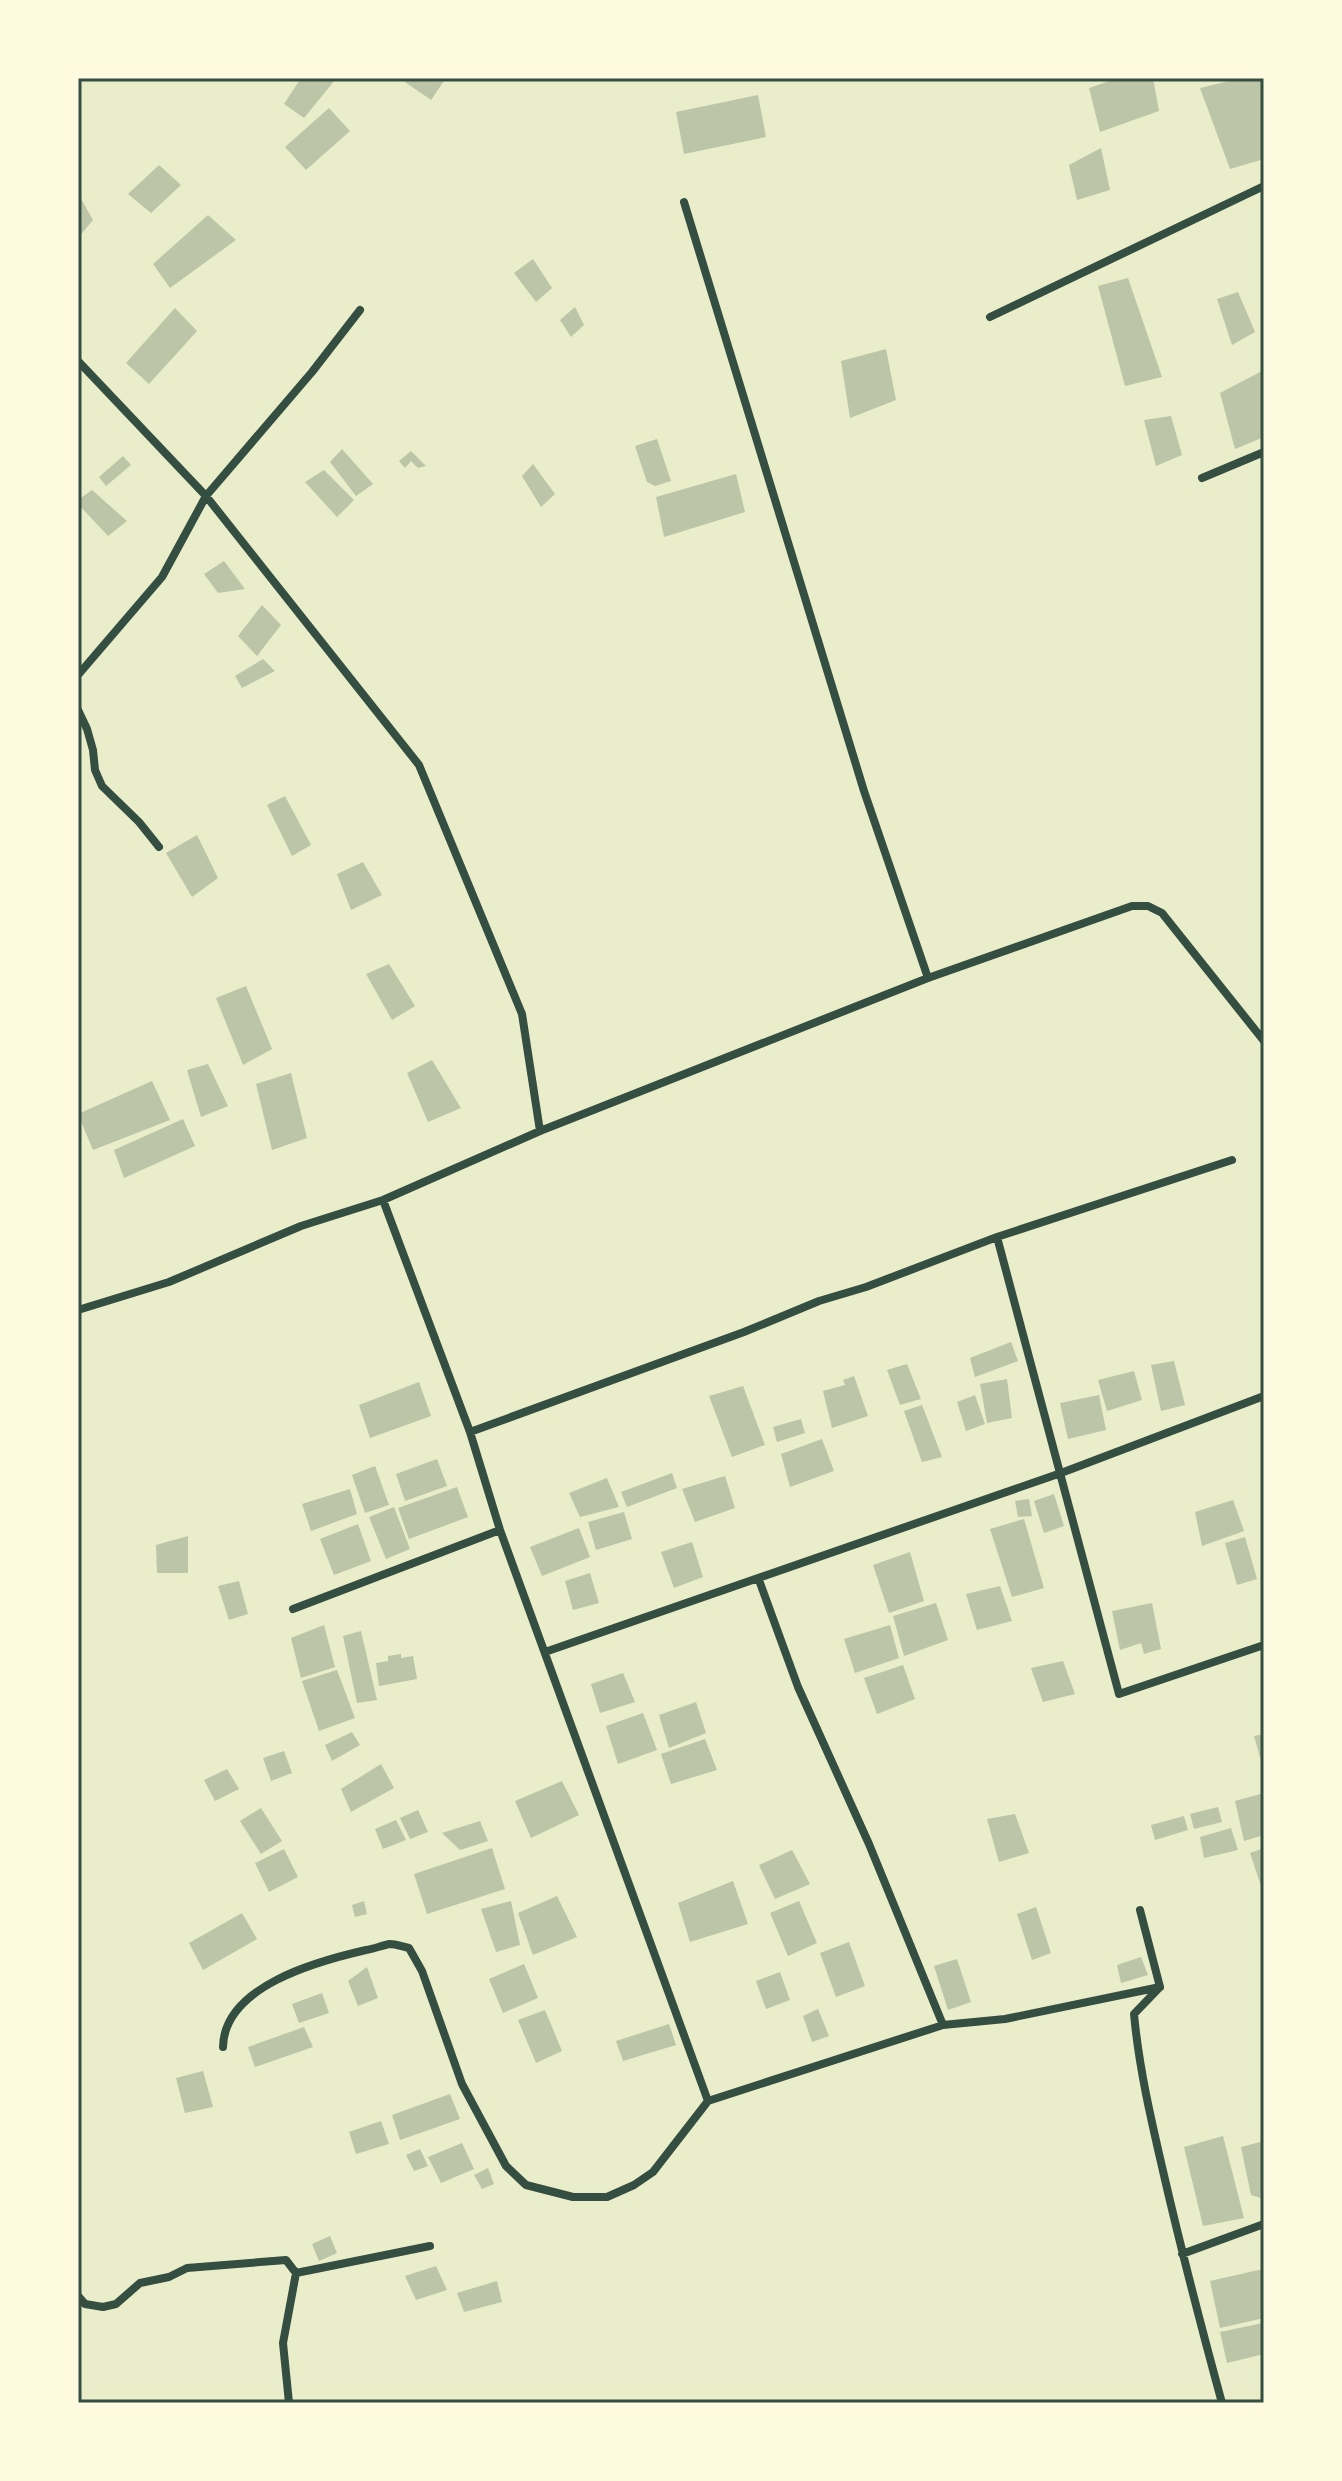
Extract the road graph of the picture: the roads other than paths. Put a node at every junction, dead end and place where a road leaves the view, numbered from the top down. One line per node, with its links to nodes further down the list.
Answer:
1 (1264, 186): 4 (street)
2 (684, 202): 12 (street)
3 (360, 310): 8 (street)
4 (990, 317)
5 (78, 361): 8 (street)
6 (1264, 452): 7 (street)
7 (1202, 478)
8 (206, 496): 9 (street); 14 (street)
9 (78, 675)
10 (78, 710): 11 (street)
11 (159, 847)
12 (928, 978): 13 (street); 14 (street)
13 (1264, 1041)
14 (540, 1131): 16 (street)
15 (1232, 1160): 17 (street)
16 (383, 1200): 18 (street); 20 (street)
17 (997, 1237): 20 (street); 21 (street)
18 (78, 1310)
19 (1264, 1396): 21 (street)
20 (470, 1432): 22 (street)
21 (1061, 1473): 23 (street); 25 (street)
22 (500, 1530): 24 (street); 26 (street)
23 (759, 1580): 26 (street); 29 (street)
24 (293, 1609)
25 (1264, 1645)
26 (545, 1652): 31 (street)
27 (1140, 1910): 28 (street)
28 (1160, 1987): 29 (street); 34 (street)
29 (943, 2025): 31 (street)
30 (223, 2047): 31 (street)
31 (708, 2101)
32 (1264, 2224): 34 (street)
33 (430, 2246): 35 (street)
34 (1182, 2254): 38 (street)
35 (296, 2273): 36 (street); 37 (street)
36 (78, 2296)
37 (289, 2403)
38 (1222, 2403)

